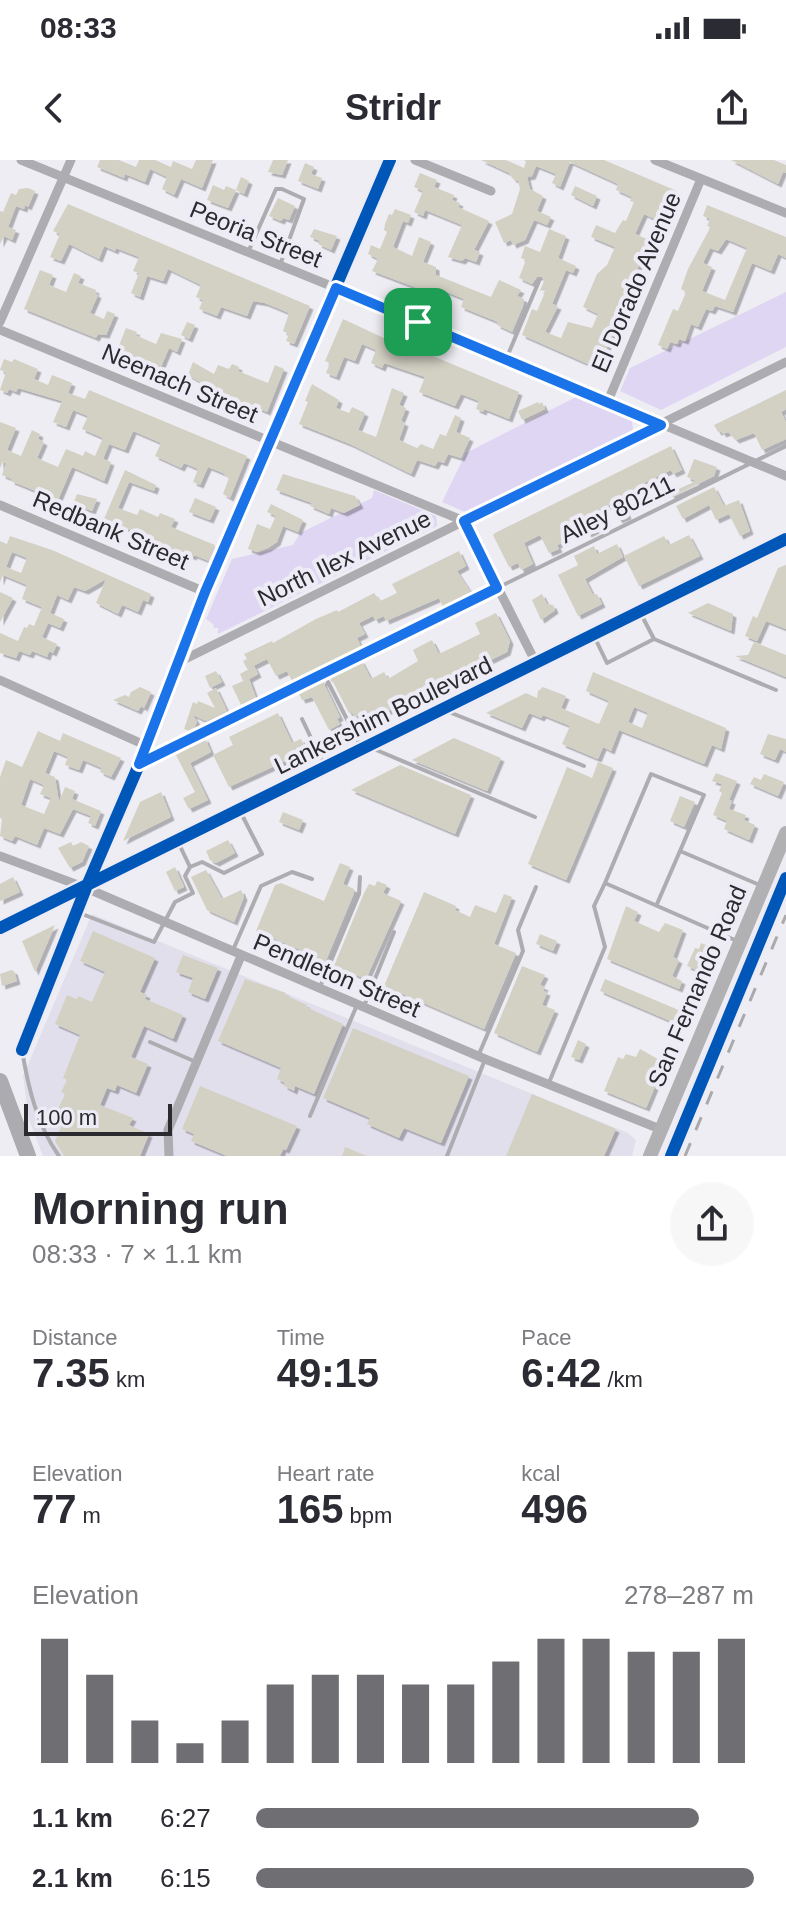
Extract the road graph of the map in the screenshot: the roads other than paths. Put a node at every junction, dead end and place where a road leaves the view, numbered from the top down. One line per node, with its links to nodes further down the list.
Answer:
1 (21, 160): 6 (street, Peoria Street)
2 (71, 160): 6 (street)
3 (390, 160): 13 (street)
4 (415, 160): 8 (street)
5 (655, 160): 7 (street)
6 (63, 178): 10 (street, Peoria Street); 14 (street)
7 (701, 179): 9 (street); 18 (street, El Dorado Avenue)
8 (491, 191)
9 (786, 213)
10 (248, 252): 11 (street, Peoria Street); 11 (lane)
11 (280, 265): 13 (street, Peoria Street)
12 (539, 281): 16 (lane)
13 (336, 288): 16 (street, Peoria Street); 20 (street)
14 (0, 322)
15 (0, 330): 20 (street, Neenach Street)
16 (506, 359): 18 (street, Peoria Street)
17 (786, 362): 19 (street, North Ilex Avenue)
18 (608, 401): 19 (street, Peoria Street)
19 (661, 425): 22 (street, Peoria Street); 25 (street, North Ilex Avenue)
20 (271, 442): 25 (street, Neenach Street); 28 (street)
21 (786, 446): 22 (lane, Alley 80211)
22 (753, 462): 23 (street, Peoria Street); 27 (lane, Alley 80211)
23 (786, 476)
24 (0, 505): 28 (street, Redbank Street)
25 (464, 521): 27 (street); 32 (street, North Ilex Avenue)
26 (786, 539): 29 (main road, Lankershim Boulevard)
27 (497, 588): 33 (street); 41 (lane, Alley 80211)
28 (205, 592): 32 (street)
29 (640, 612): 30 (main road, Lankershim Boulevard); 31 (lane)
30 (593, 635): 31 (lane); 33 (main road, Lankershim Boulevard)
31 (654, 639): 36 (lane)
32 (179, 662): 39 (street)
33 (536, 663): 37 (main road, Lankershim Boulevard)
34 (0, 680): 39 (street)
35 (328, 682): 40 (lane)
36 (776, 690)
37 (443, 709): 40 (main road, Lankershim Boulevard); 42 (lane)
38 (302, 719): 43 (lane)
39 (147, 746): 41 (street)
40 (365, 748): 43 (main road, Lankershim Boulevard); 45 (lane)
41 (139, 764): 56 (street)
42 (584, 766)
43 (325, 768): 44 (main road, Lankershim Boulevard)
44 (240, 811): 47 (main road, Lankershim Boulevard); 50 (lane)
45 (535, 817)
46 (786, 833): 55 (main road, San Fernando Road)
47 (178, 842): 50 (lane); 56 (main road, Lankershim Boulevard)
48 (680, 851): 53 (lane); 55 (lane); 57 (lane)
49 (0, 856): 56 (street, Pendleton Street)
50 (190, 867): 59 (lane)
51 (360, 877): 64 (lane)
52 (312, 879): 63 (lane)
53 (605, 883): 57 (lane); 71 (lane)
54 (536, 887): 68 (lane)
55 (764, 887): 62 (main road, San Fernando Road)
56 (86, 888): 58 (street); 59 (street, Pendleton Street); 60 (main road, Lankershim Boulevard)
57 (656, 905): 62 (lane)
58 (77, 912): 59 (lane); 67 (street)
59 (166, 921): 63 (street, Pendleton Street)
60 (0, 928)
61 (394, 932): 65 (lane)
62 (739, 942): 73 (main road, San Fernando Road)
63 (237, 954): 64 (street, Pendleton Street); 69 (street)
64 (319, 990): 65 (street, Pendleton Street)
65 (360, 1006): 68 (street, Pendleton Street); 72 (lane)
66 (150, 1042): 69 (lane)
67 (22, 1050): 76 (lane)
68 (482, 1058): 71 (street, Pendleton Street); 77 (lane)
69 (196, 1062): 74 (street)
70 (0, 1081): 75 (highway)
71 (548, 1085): 73 (street, Pendleton Street)
72 (310, 1116)
73 (660, 1129): 78 (main road, San Fernando Road)
74 (167, 1155)
75 (28, 1156)
76 (59, 1156)
77 (447, 1156)
78 (650, 1156)

